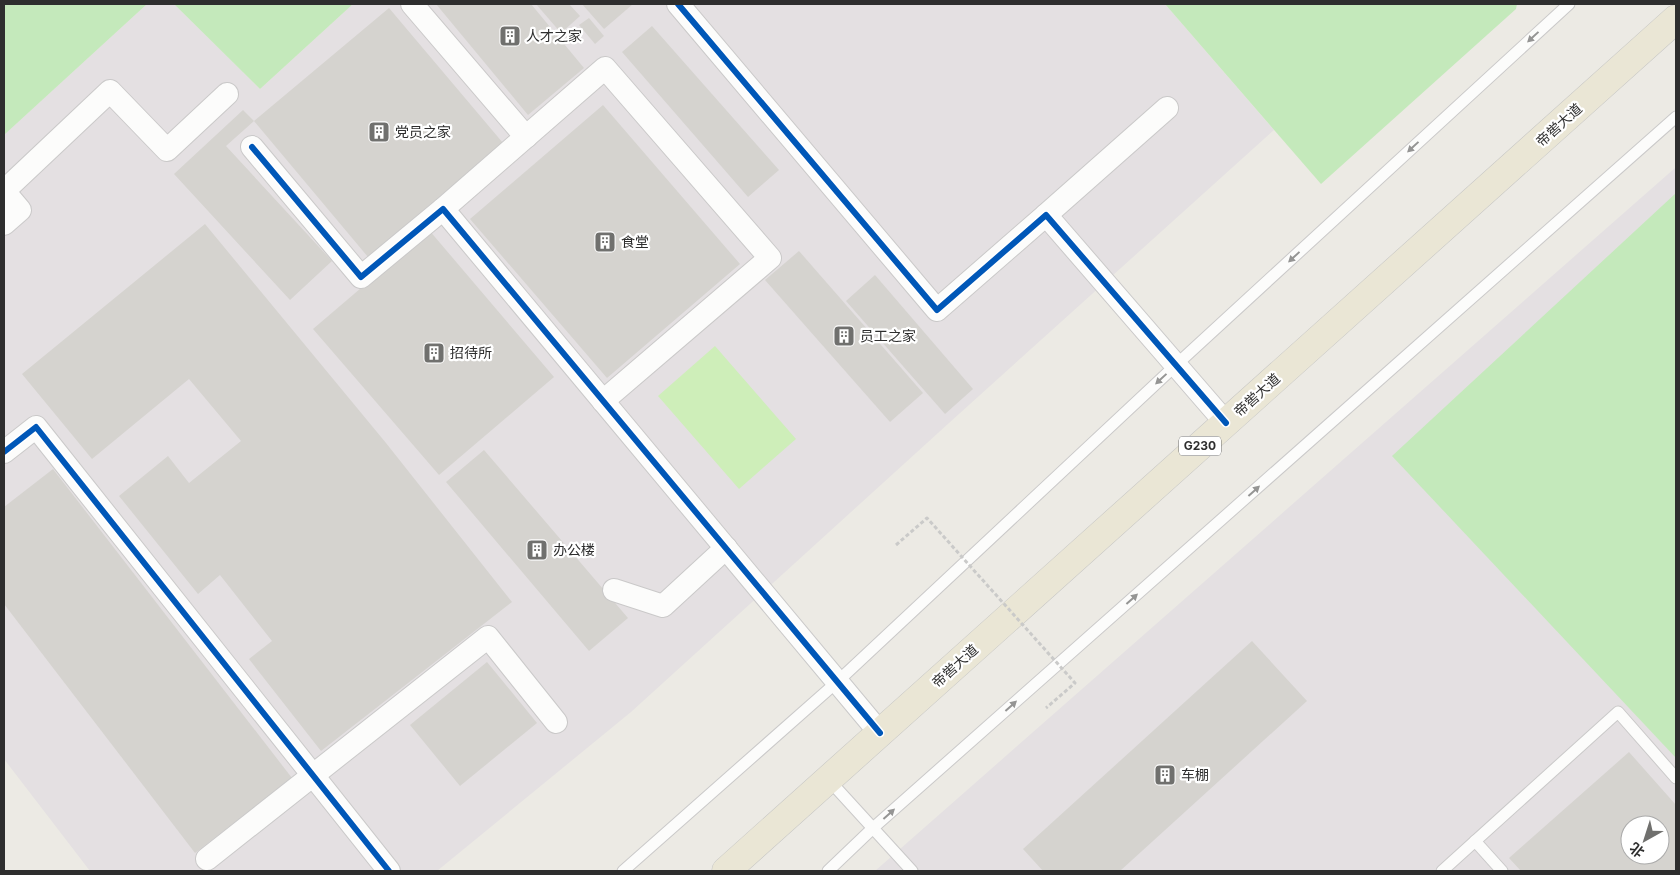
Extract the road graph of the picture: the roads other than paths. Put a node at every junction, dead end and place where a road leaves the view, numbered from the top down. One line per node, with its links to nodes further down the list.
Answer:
1 (412, 4): 8 (street)
2 (678, 4): 12 (street)
3 (1569, 4): 14 (lane, one-way to 14)
4 (1675, 20): 16 (highway, 帝喾大道 / G230)
5 (227, 94): 10 (street)
6 (1166, 108): 12 (street)
7 (1676, 117): 26 (lane, one-way to 7)
8 (526, 137): 11 (street); 15 (street)
9 (252, 147): 11 (street)
10 (4, 191): 13 (street)
11 (443, 208): 15 (street)
12 (1046, 215): 14 (street)
13 (4, 224)
14 (1176, 365): 16 (street); 20 (lane, one-way to 20)
15 (603, 401): 18 (street)
16 (1226, 423): 22 (highway, 帝喾大道 / G230)
17 (4, 452): 23 (street)
18 (726, 548): 19 (street); 20 (street)
19 (614, 590)
20 (837, 682): 22 (street); 30 (lane)
21 (556, 722): 23 (street)
22 (880, 733): 25 (highway, 帝喾大道 / G230)
23 (313, 776): 28 (street); 29 (street)
24 (1676, 778): 27 (lane)
25 (828, 779): 26 (lane); 31 (highway, 帝喾大道 / G230)
26 (873, 828): 32 (lane); 33 (lane)
27 (1475, 841): 34 (lane); 35 (lane)
28 (207, 859)
29 (389, 871)
30 (623, 871)
31 (726, 871)
32 (828, 871)
33 (912, 871)
34 (1442, 871)
35 (1502, 871)

